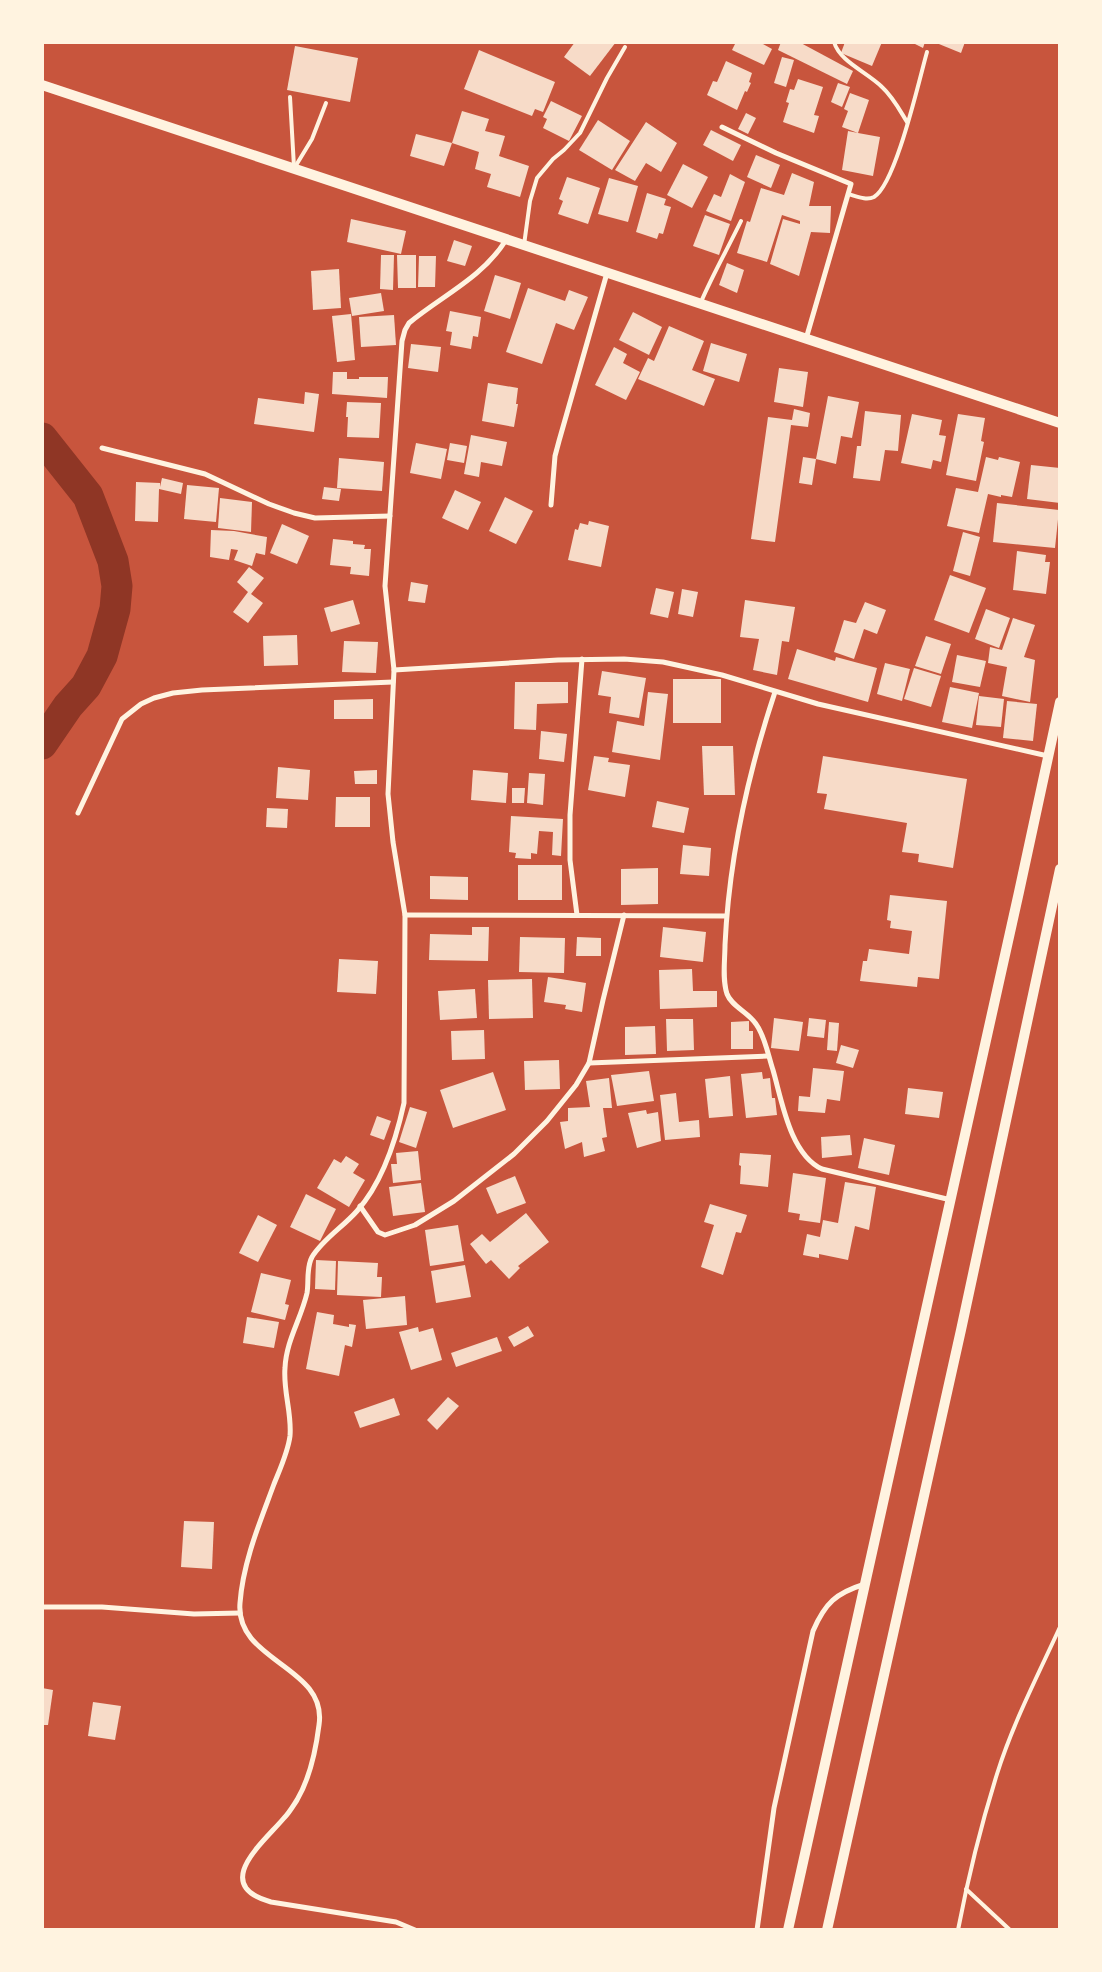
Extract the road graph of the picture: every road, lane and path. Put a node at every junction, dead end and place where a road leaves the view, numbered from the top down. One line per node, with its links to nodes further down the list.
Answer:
1 (834, 42): 7 (lane)
2 (625, 47): 13 (lane)
3 (927, 52): 7 (lane)
4 (42, 85): 9 (main road)
5 (290, 97): 9 (lane)
6 (326, 103): 9 (lane)
7 (907, 122): 10 (lane)
8 (722, 127): 10 (street)
9 (294, 169): 12 (main road)
10 (848, 194): 16 (street)
11 (741, 221): 15 (lane)
12 (506, 240): 13 (main road); 20 (street)
13 (524, 246): 14 (main road)
14 (607, 273): 15 (main road); 19 (street)
15 (700, 304): 16 (main road)
16 (806, 338): 17 (main road)
17 (1060, 422)
18 (102, 448): 20 (street)
19 (551, 505)
20 (390, 516): 22 (street)
21 (582, 660): 22 (street); 24 (street); 30 (street)
22 (394, 670): 23 (street)
23 (393, 682): 27 (street); 29 (street)
24 (775, 692): 26 (street); 32 (street)
25 (1060, 702): 26 (main road)
26 (1048, 756): 35 (main road)
27 (78, 812)
28 (1060, 869): 45 (main road)
29 (405, 915): 30 (street); 36 (street)
30 (577, 915): 31 (street)
31 (624, 915): 32 (street); 34 (street)
32 (726, 916): 33 (street)
33 (768, 1056): 34 (street); 35 (street)
34 (589, 1063): 36 (street)
35 (951, 1200): 37 (main road)
36 (360, 1206): 39 (street)
37 (865, 1584): 43 (street); 44 (main road)
38 (42, 1607): 39 (street)
39 (240, 1613): 42 (street)
40 (1060, 1627): 41 (lane)
41 (966, 1889): 46 (lane); 47 (lane)
42 (415, 1930)
43 (757, 1930)
44 (788, 1930)
45 (827, 1930)
46 (958, 1930)
47 (1010, 1930)

